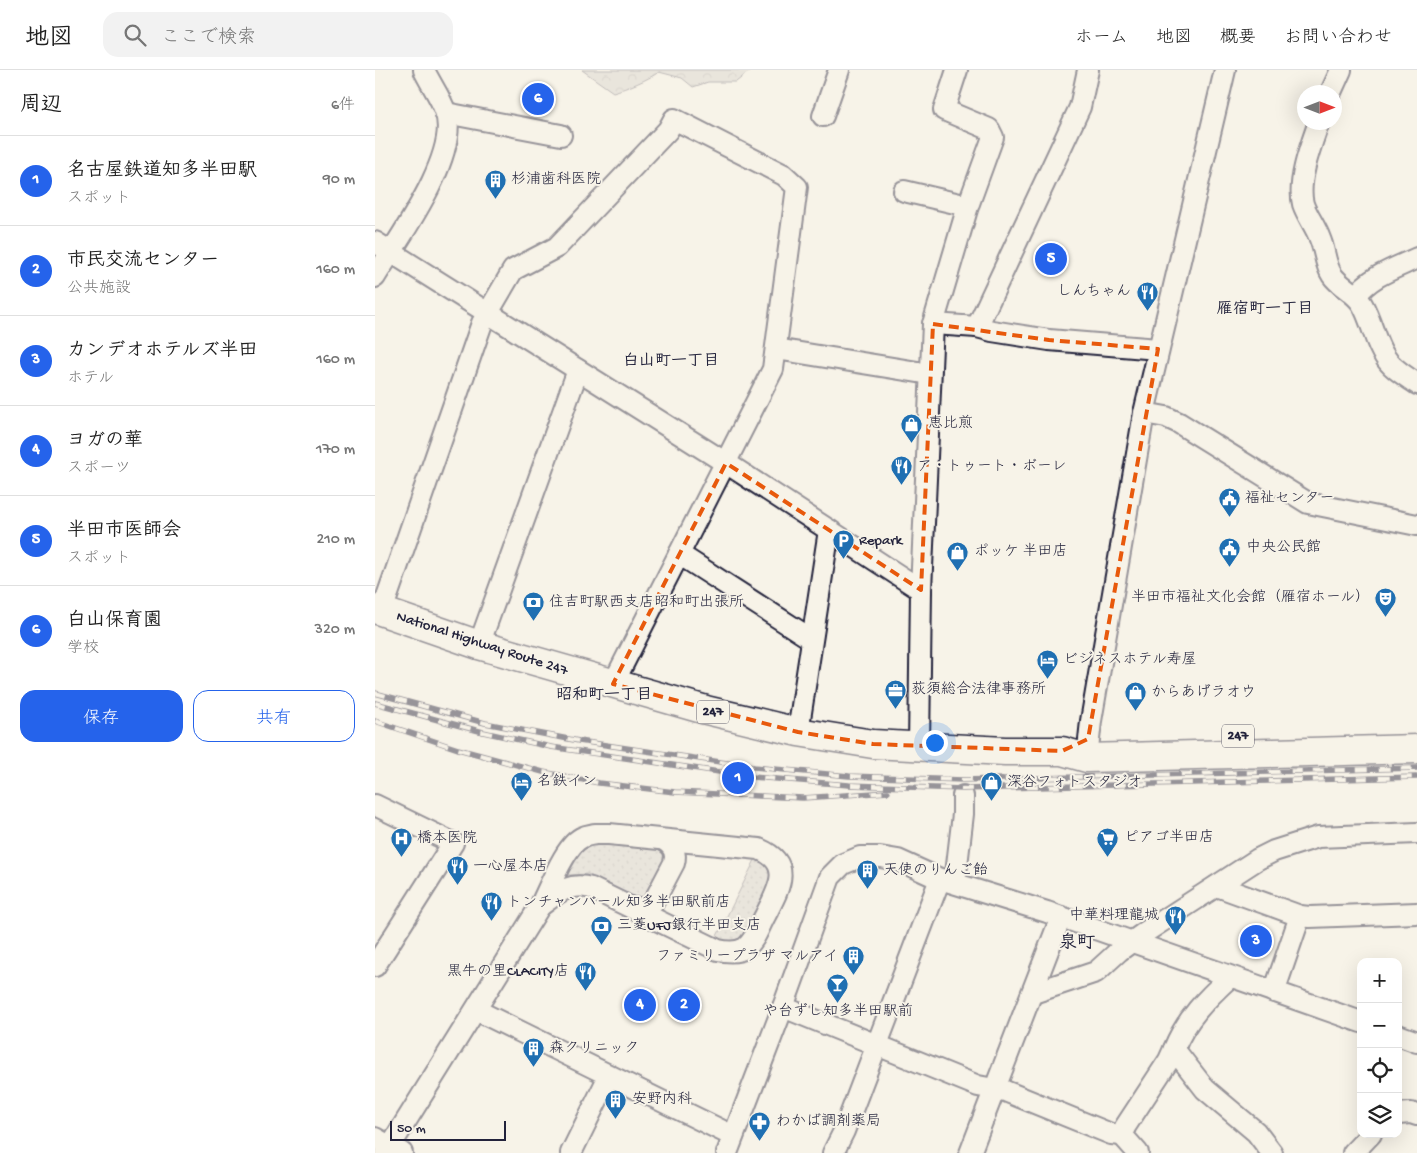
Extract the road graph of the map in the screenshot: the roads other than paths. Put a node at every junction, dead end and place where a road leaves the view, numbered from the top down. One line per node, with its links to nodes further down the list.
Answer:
1 (424, 70): 8 (street)
2 (839, 70): 9 (street)
3 (957, 70): 13 (street)
4 (1088, 70): 20 (street)
5 (1225, 70): 22 (street)
6 (1341, 70): 7 (street)
7 (1334, 85)
8 (446, 113): 11 (street); 14 (street)
9 (823, 116)
10 (1316, 130): 17 (street)
11 (561, 135)
12 (903, 191): 13 (street)
13 (968, 206): 19 (street)
14 (383, 247): 16 (street); 18 (street)
15 (1417, 258): 17 (street)
16 (375, 277)
17 (1356, 296): 25 (street)
18 (487, 313): 21 (street); 23 (street); 32 (street)
19 (933, 324): 20 (street); 24 (street)
20 (977, 327): 22 (street)
21 (776, 349): 24 (street); 27 (street)
22 (1158, 349): 26 (street)
23 (578, 370): 27 (street); 34 (street)
24 (930, 374): 31 (street)
25 (1417, 384)
26 (1143, 413): 28 (street); 39 (street)
27 (726, 463): 29 (street); 30 (street)
28 (1417, 525)
29 (829, 530): 31 (street); 33 (street)
30 (679, 554): 33 (street); 35 (street)
31 (921, 590): 38 (street)
32 (379, 610): 34 (highway, National Highway Route 247 / 247)
33 (811, 639): 37 (street)
34 (479, 645): 35 (highway, National Highway Route 247 / 247)
35 (613, 684): 37 (highway, National Highway Route 247 / 247)
36 (1417, 731): 39 (highway, National Highway Route 247 / 247)
37 (798, 732): 38 (highway, National Highway Route 247 / 247)
38 (919, 747): 39 (highway, National Highway Route 247 / 247)
39 (1079, 749): 40 (highway, National Highway Route 247 / 247)
40 (1417, 749)
41 (963, 796): 45 (street)
42 (375, 805): 53 (street)
43 (1417, 833): 46 (street)
44 (664, 840): 47 (street); 48 (street); 48 (street)
45 (947, 880): 51 (street); 57 (street); 62 (street)
46 (1217, 886): 50 (street); 52 (street)
47 (540, 906): 48 (street); 58 (street)
48 (632, 908)
49 (1417, 913): 50 (street)
50 (1300, 916): 55 (street)
51 (1061, 918): 52 (street); 56 (street)
52 (1131, 942): 54 (street); 56 (street)
53 (377, 959)
54 (1230, 977): 55 (street); 63 (street)
55 (1274, 992): 59 (street)
56 (1033, 993): 65 (street)
57 (783, 1007): 62 (street); 70 (street)
58 (476, 1010): 64 (street); 71 (street)
59 (1357, 1021)
60 (1402, 1036): 61 (street)
61 (1417, 1042)
62 (876, 1044): 65 (street); 74 (street)
63 (1174, 1049): 68 (street); 72 (street)
64 (609, 1076): 70 (street); 73 (street)
65 (995, 1089): 68 (street); 75 (street)
66 (1402, 1114): 67 (street)
67 (1417, 1115)
68 (1122, 1135): 76 (street)
69 (1367, 1138): 77 (street)
70 (730, 1145)
71 (388, 1148)
72 (1262, 1149)
73 (571, 1153)
74 (833, 1153)
75 (970, 1153)
76 (1138, 1153)
77 (1353, 1153)

